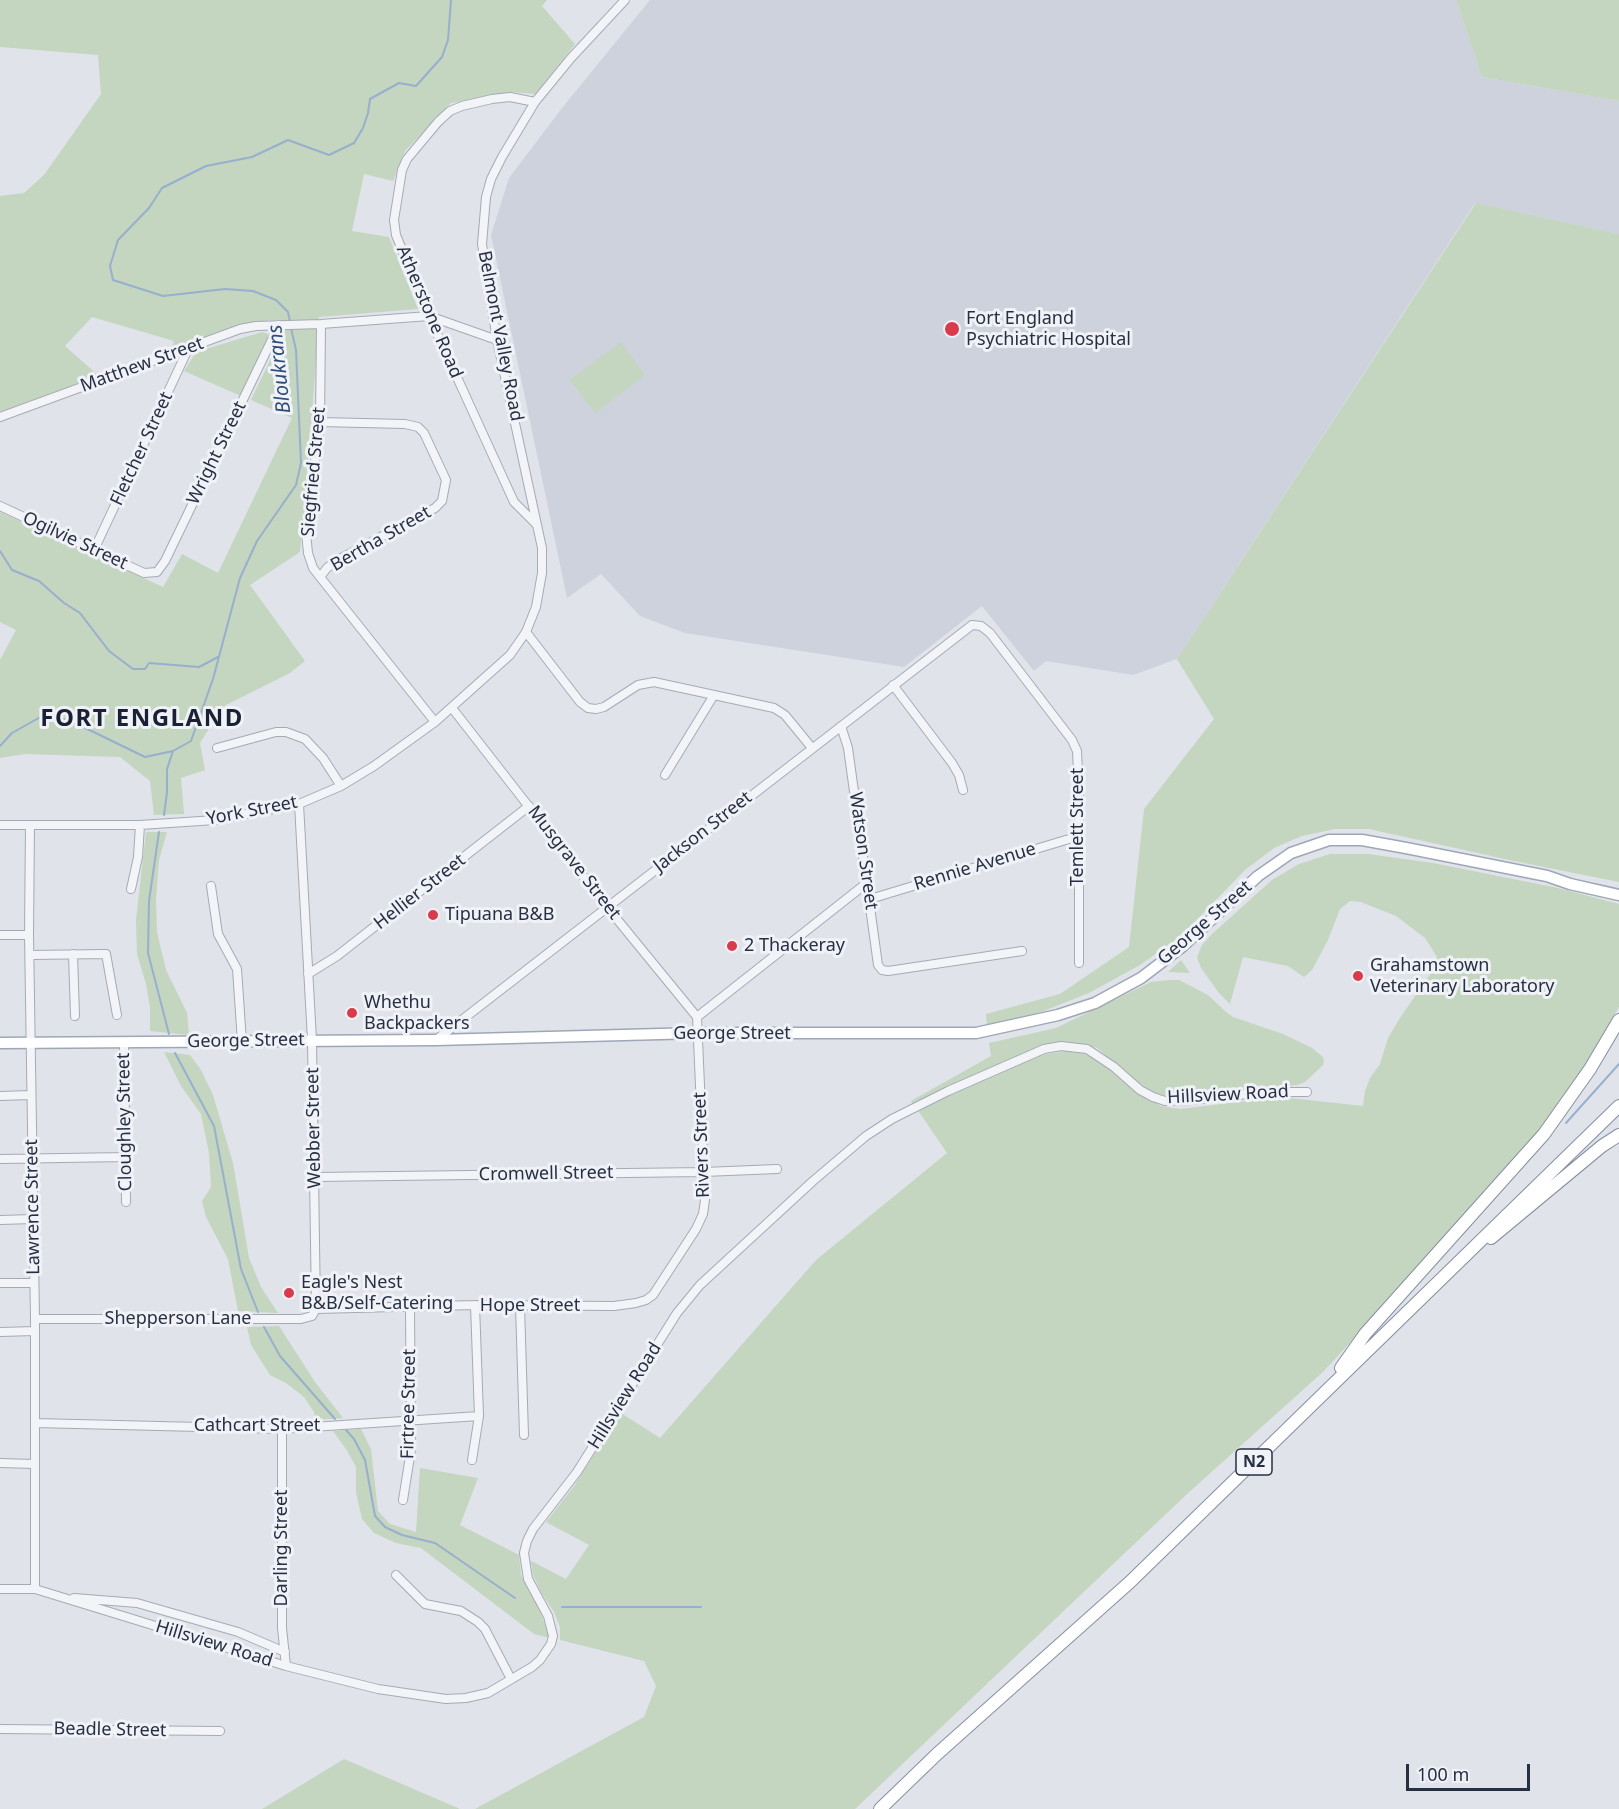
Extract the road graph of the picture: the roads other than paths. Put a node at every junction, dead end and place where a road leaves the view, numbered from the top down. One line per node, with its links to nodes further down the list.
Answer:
1 (625, 0): 2 (street, Belmont Valley Road)
2 (535, 102): 3 (street, Atherstone Road); 6 (street, Belmont Valley Road)
3 (429, 316): 4 (street, Matthew Street); 6 (street, Matthew Street); 11 (street, Atherstone Road)
4 (321, 324): 5 (street, Matthew Street); 9 (street, Siegfried Street)
5 (286, 325): 7 (street, Matthew Street); 13 (street, Wright Street)
6 (497, 340): 11 (street, Belmont Valley Road)
7 (189, 347): 8 (street, Matthew Street); 12 (street, Fletcher Street)
8 (0, 417)
9 (320, 422): 14 (street, Siegfried Street); 14 (street, Bertha Street)
10 (0, 506): 12 (street, Ogilvie Street)
11 (537, 525): 15 (street, Belmont Valley Road)
12 (94, 550): 13 (street, Ogilvie Street)
13 (151, 574)
14 (320, 578): 21 (street, Siegfried Street)
15 (536, 607): 17 (street, York Street)
16 (972, 625): 18 (street, Jackson Street); 33 (street, Temlett Street)
17 (526, 632): 19 (street); 20 (street, York Street)
18 (892, 685): 22 (street, Jackson Street); 27 (street)
19 (714, 695): 24 (street); 25 (street)
20 (452, 708): 21 (street, York Street); 29 (street, Musgrave Street)
21 (435, 722): 26 (street, York Street)
22 (841, 726): 24 (street, Jackson Street); 35 (street, Watson Street)
23 (217, 748): 26 (street)
24 (812, 748): 41 (street, Jackson Street)
25 (664, 775)
26 (341, 786): 28 (street, York Street)
27 (963, 790)
28 (299, 804): 32 (street, York Street); 48 (street, Webber Street)
29 (529, 806): 41 (street, Musgrave Street); 48 (street, Hellier Street)
30 (0, 825): 31 (street, York Street)
31 (30, 825): 32 (street, York Street); 43 (street, Lawrence Street)
32 (140, 825): 38 (street)
33 (1079, 836): 40 (street, Rennie Avenue); 47 (street, Temlett Street)
34 (1548, 876): 37 (main road); 39 (main road); 53 (main road, George Street)
35 (868, 882): 40 (street, Watson Street); 51 (street)
36 (211, 886): 58 (street)
37 (1619, 887)
38 (130, 889)
39 (1619, 895)
40 (870, 899): 44 (street, Watson Street)
41 (607, 907): 51 (street, Musgrave Street); 55 (street, Jackson Street)
42 (0, 935): 43 (street)
43 (29, 935): 46 (street, Lawrence Street)
44 (1022, 951)
45 (73, 954): 46 (street); 49 (street); 50 (street)
46 (30, 955): 57 (street, Lawrence Street)
47 (1079, 963)
48 (308, 974): 54 (street, Webber Street)
49 (117, 1015)
50 (75, 1016)
51 (698, 1017): 53 (street, Rivers Street)
52 (1619, 1020): 85 (highway)
53 (698, 1033): 55 (main road, George Street); 69 (street, Rivers Street)
54 (312, 1040): 55 (main road, George Street); 58 (main road, George Street); 70 (street, Webber Street)
55 (436, 1040)
56 (0, 1042): 57 (main road, George Street)
57 (31, 1042): 59 (main road, George Street); 61 (street, Lawrence Street)
58 (242, 1042): 59 (main road, George Street)
59 (124, 1043): 65 (street, Cloughley Street)
60 (1307, 1092): 101 (street, Hillsview Road)
61 (31, 1095): 62 (street); 66 (street, Lawrence Street)
62 (0, 1096)
63 (1619, 1106): 81 (highway, N2)
64 (1619, 1135): 81 (highway)
65 (125, 1157): 66 (street); 71 (street, Cloughley Street)
66 (32, 1158): 67 (street); 72 (street, Lawrence Street)
67 (0, 1159)
68 (777, 1168): 69 (street, Cromwell Street)
69 (704, 1172): 70 (street, Cromwell Street); 76 (street, Rivers Street)
70 (315, 1177): 80 (street, Webber Street)
71 (126, 1202)
72 (33, 1219): 73 (street); 75 (street, Lawrence Street)
73 (0, 1220)
74 (0, 1283): 75 (street)
75 (34, 1283): 82 (street, Lawrence Street)
76 (636, 1303): 78 (street, Hope Street)
77 (474, 1305): 78 (street, Hope Street); 79 (street, Hope Street); 86 (street)
78 (520, 1306): 90 (street)
79 (410, 1307): 80 (street, Hope Street); 87 (street, Firtree Street)
80 (316, 1309): 82 (street, Shepperson Lane)
81 (1407, 1311): 85 (highway, N2)
82 (35, 1319): 83 (street, Lawrence Street)
83 (35, 1331): 84 (street); 88 (street, Lawrence Street)
84 (0, 1332)
85 (1325, 1392): 104 (highway, N2)
86 (479, 1416): 87 (street, Cathcart Street); 91 (street)
87 (411, 1420): 89 (street, Cathcart Street); 94 (street, Firtree Street)
88 (35, 1423): 89 (street, Cathcart Street); 93 (street, Lawrence Street)
89 (282, 1429): 99 (street, Darling Street)
90 (524, 1435)
91 (472, 1460)
92 (0, 1463): 93 (street)
93 (34, 1464): 97 (street, Lawrence Street)
94 (403, 1500)
95 (396, 1575): 101 (street)
96 (0, 1589): 97 (street, Hillsview Road)
97 (35, 1589): 98 (street, Hillsview Road)
98 (62, 1597): 99 (street); 100 (street, Hillsview Road)
99 (285, 1652): 100 (street, Darling Street)
100 (286, 1666): 101 (street, Hillsview Road)
101 (511, 1679)
102 (0, 1728): 103 (street, Beadle Street)
103 (220, 1731)
104 (880, 1809)

